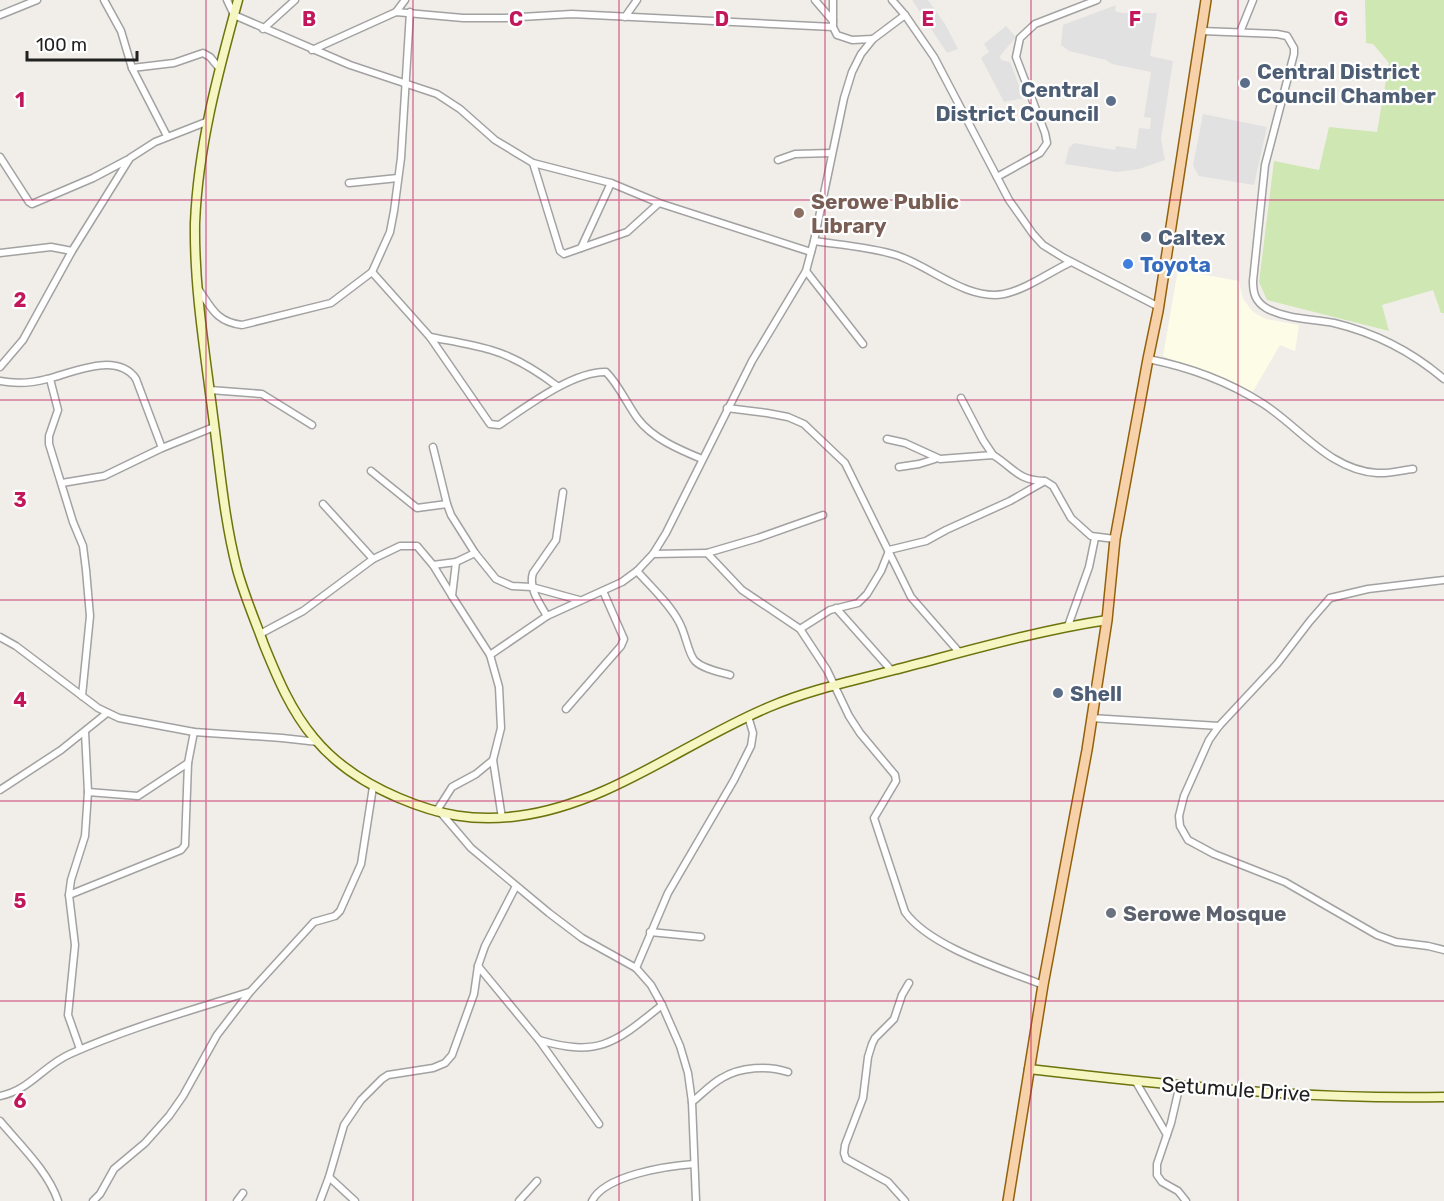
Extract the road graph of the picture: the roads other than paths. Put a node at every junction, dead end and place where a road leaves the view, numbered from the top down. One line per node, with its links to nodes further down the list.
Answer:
1 (37, 0): 16 (street)
2 (104, 0): 26 (street)
3 (226, 0): 17 (street)
4 (238, 0): 17 (street)
5 (295, 0): 21 (street)
6 (405, 0): 14 (street)
7 (637, 0): 19 (street)
8 (815, 0): 20 (street)
9 (834, 0): 20 (street)
10 (892, 0): 18 (street)
11 (1097, 0): 36 (street)
12 (1206, 0): 22 (main road)
13 (1253, 0): 23 (street)
14 (396, 12): 15 (street); 25 (street)
15 (410, 12): 19 (street); 28 (street)
16 (0, 15)
17 (234, 15): 21 (street); 27 (street)
18 (905, 15): 24 (street); 36 (street)
19 (625, 17): 20 (street)
20 (833, 24): 24 (street)
21 (263, 29): 25 (street)
22 (1202, 31): 23 (street); 50 (main road)
23 (1240, 32): 56 (street)
24 (873, 39): 31 (street)
25 (312, 50): 28 (street)
26 (132, 68): 27 (street); 30 (street)
27 (220, 69): 29 (street)
28 (406, 84): 35 (street); 37 (street)
29 (206, 122): 30 (street); 49 (street)
30 (167, 136): 33 (street)
31 (832, 153): 34 (street); 41 (street)
32 (0, 157): 33 (street)
33 (130, 158): 43 (street)
34 (777, 160)
35 (533, 163): 39 (street); 42 (street)
36 (997, 177): 46 (street)
37 (398, 178): 38 (street); 48 (street)
38 (349, 183)
39 (611, 183): 40 (street); 42 (street)
40 (659, 203): 42 (street); 45 (street)
41 (814, 241): 45 (street); 46 (street)
42 (582, 248)
43 (72, 251): 44 (street); 54 (street)
44 (0, 252)
45 (811, 252): 47 (street)
46 (1071, 262): 50 (street)
47 (806, 271): 52 (street); 61 (street)
48 (372, 272): 49 (street); 51 (street)
49 (197, 287): 59 (street)
50 (1159, 307): 53 (main road)
51 (430, 337): 58 (street); 58 (street)
52 (863, 344)
53 (1148, 359): 71 (street); 80 (main road)
54 (0, 367)
55 (50, 379): 57 (street); 66 (street); 74 (street)
56 (1444, 379)
57 (0, 381)
58 (557, 386): 68 (street)
59 (210, 390): 62 (street); 63 (street)
60 (961, 398): 67 (street)
61 (727, 408): 68 (street); 81 (street)
62 (312, 425)
63 (214, 427): 66 (street); 99 (street)
64 (887, 439): 69 (street)
65 (433, 447): 77 (street)
66 (162, 448): 74 (street)
67 (993, 455): 69 (street); 73 (street)
68 (702, 459): 84 (street)
69 (935, 459): 70 (street)
70 (899, 467)
71 (1413, 469)
72 (371, 471): 77 (street)
73 (1045, 481): 79 (street); 81 (street)
74 (62, 483): 106 (street)
75 (563, 492): 90 (street)
76 (323, 504): 85 (street)
77 (447, 504): 83 (street)
78 (823, 515): 82 (street)
79 (1095, 538): 80 (street); 97 (street)
80 (1115, 539): 96 (main road)
81 (889, 550): 94 (street); 101 (street)
82 (707, 552): 84 (street); 98 (street)
83 (475, 553): 86 (street); 90 (street)
84 (653, 554): 88 (street)
85 (373, 559): 87 (street); 99 (street)
86 (456, 562): 87 (street); 92 (street)
87 (433, 565): 92 (street)
88 (637, 570): 91 (street); 104 (street)
89 (1444, 580): 111 (street)
90 (532, 587): 93 (street); 95 (street)
91 (603, 591): 93 (street); 107 (street)
92 (452, 596): 102 (street)
93 (580, 600): 95 (street)
94 (836, 608): 98 (street); 103 (street)
95 (547, 616): 102 (street)
96 (1107, 620): 97 (street); 110 (main road)
97 (1068, 626): 101 (street)
98 (800, 629): 105 (street)
99 (260, 634): 114 (street)
100 (0, 637): 106 (street)
101 (959, 652): 103 (street)
102 (490, 655): 115 (street)
103 (892, 671): 105 (street)
104 (730, 675)
105 (834, 686): 109 (street); 130 (street)
106 (82, 696): 108 (street)
107 (566, 709)
108 (107, 713): 112 (street); 113 (street)
109 (748, 716): 121 (street); 124 (street)
110 (1091, 718): 111 (street); 130 (main road)
111 (1218, 726): 126 (street)
112 (85, 732): 118 (street); 119 (street)
113 (194, 732): 114 (street); 116 (street)
114 (318, 742): 117 (street)
115 (493, 760): 120 (street); 121 (street)
116 (188, 763): 119 (street); 123 (street)
117 (373, 787): 120 (street); 131 (street)
118 (0, 790)
119 (87, 792): 123 (street)
120 (439, 813): 121 (street); 122 (street)
121 (502, 818)
122 (516, 886): 127 (street); 128 (street)
123 (69, 895): 134 (street)
124 (650, 932): 125 (street); 128 (street)
125 (701, 937)
126 (1444, 951)
127 (478, 966): 133 (street); 146 (street)
128 (636, 968): 132 (street)
129 (909, 983): 157 (street)
130 (1043, 985): 135 (main road)
131 (250, 992): 134 (street); 150 (street)
132 (662, 1005): 133 (street); 141 (street)
133 (539, 1040): 143 (street)
134 (80, 1049): 139 (street)
135 (1029, 1070): 137 (street, Setumule Drive); 158 (main road)
136 (788, 1072): 141 (street)
137 (1136, 1082): 138 (street, Setumule Drive); 144 (street)
138 (1180, 1084): 140 (street, Setumule Drive); 144 (street)
139 (0, 1096)
140 (1444, 1097)
141 (692, 1102): 145 (street)
142 (0, 1121): 149 (street)
143 (599, 1124)
144 (1167, 1135): 159 (street)
145 (694, 1164): 155 (street); 156 (street)
146 (329, 1177): 152 (street); 153 (street)
147 (537, 1181): 154 (street)
148 (243, 1193): 151 (street)
149 (58, 1201)
150 (93, 1201)
151 (237, 1201)
152 (320, 1201)
153 (355, 1201)
154 (519, 1201)
155 (592, 1201)
156 (696, 1201)
157 (905, 1201)
158 (1008, 1201)
159 (1186, 1201)

